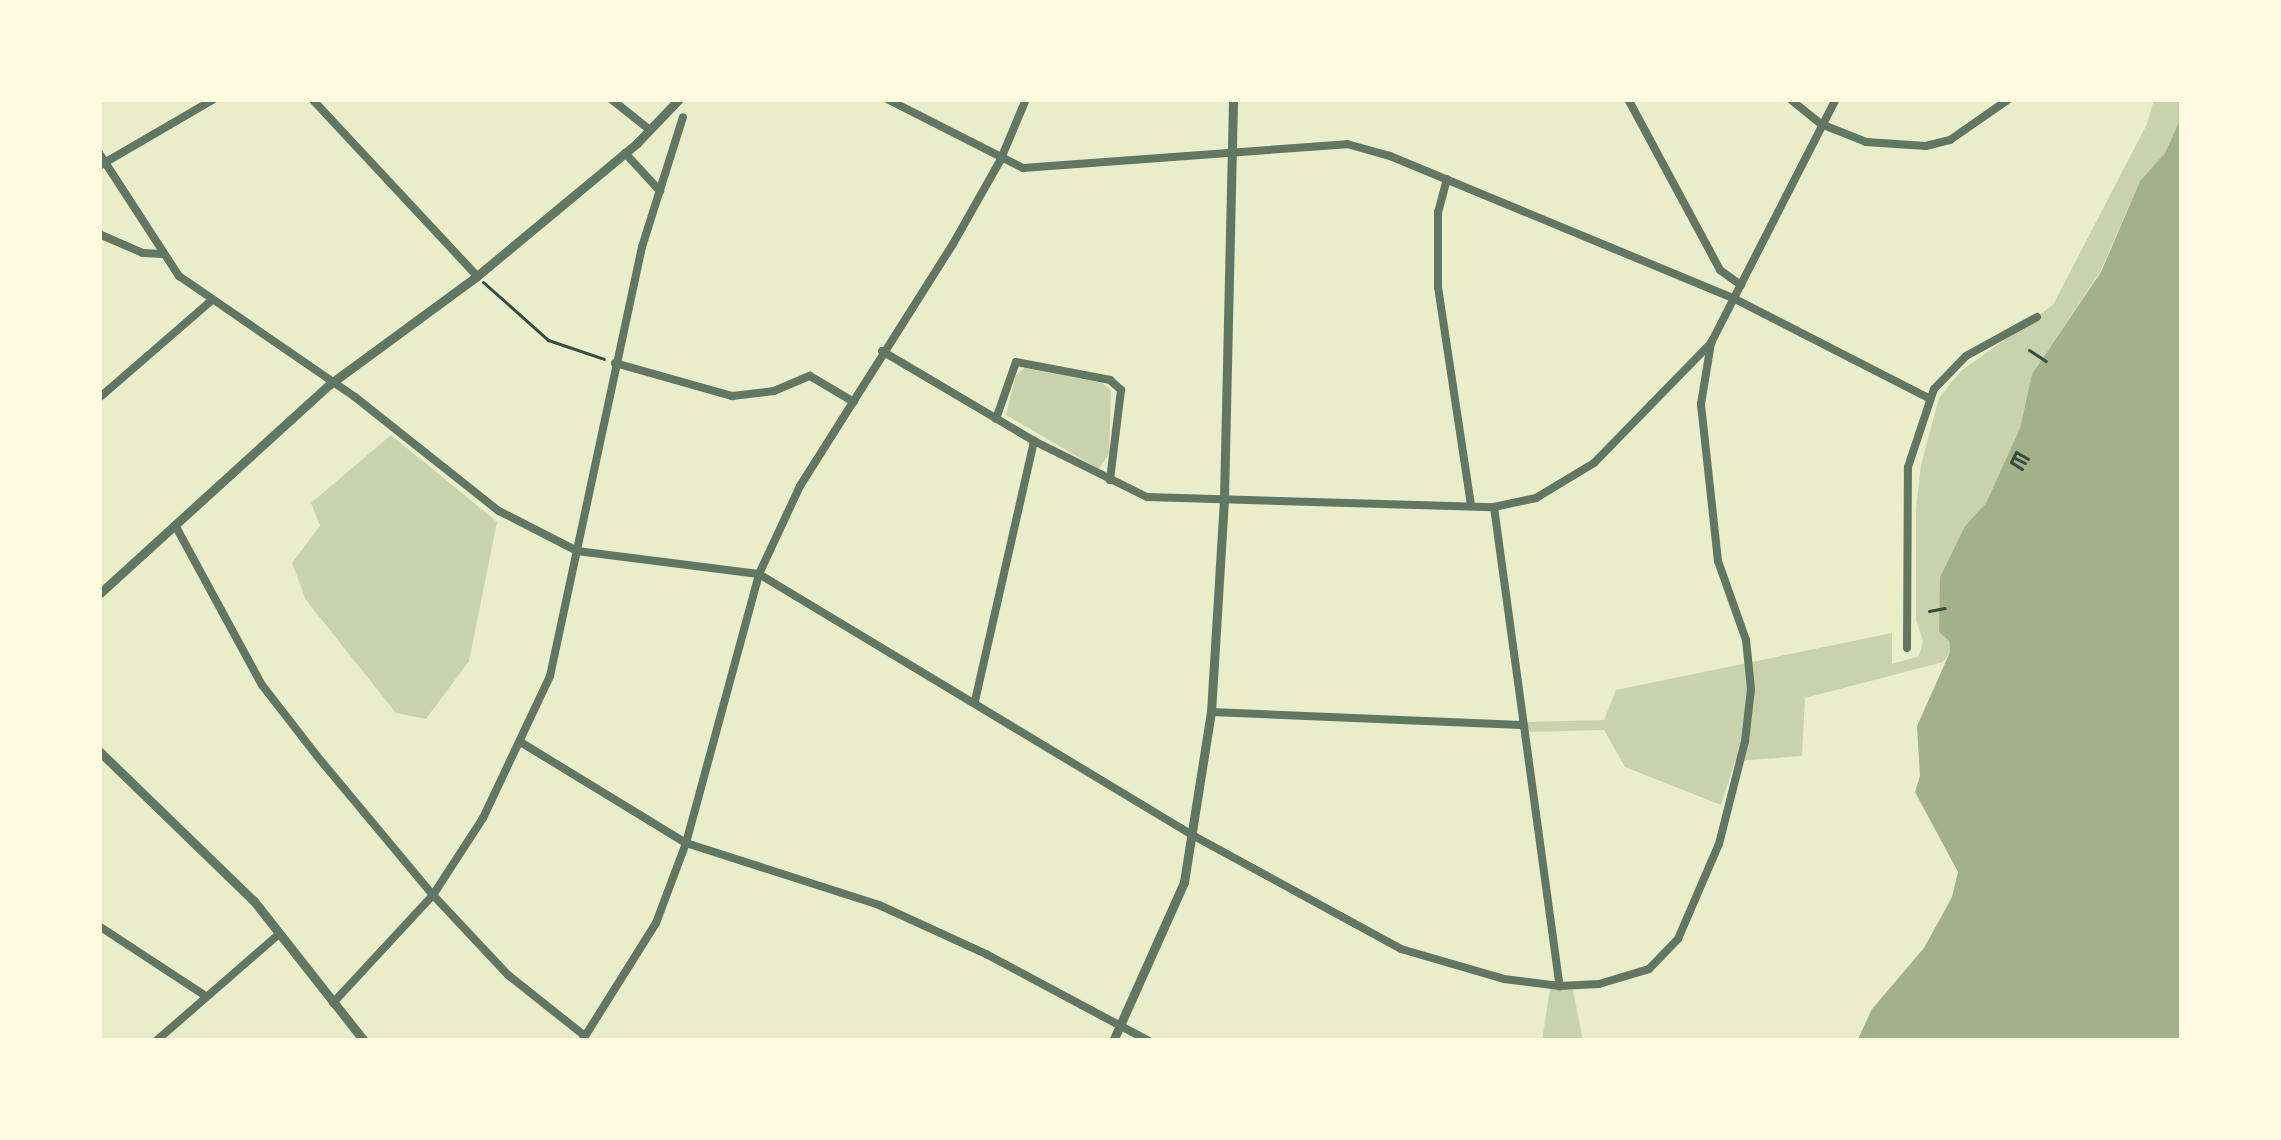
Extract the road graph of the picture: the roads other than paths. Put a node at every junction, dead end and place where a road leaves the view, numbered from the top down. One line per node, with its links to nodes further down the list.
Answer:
1 (214, 99): 17 (street)
2 (312, 99): 23 (street)
3 (611, 99): 14 (street)
4 (680, 99): 14 (street)
5 (887, 99): 18 (street)
6 (1026, 99): 18 (street)
7 (1232, 99): 15 (street)
8 (1628, 99): 24 (street)
9 (1790, 99): 13 (street)
10 (1836, 99): 13 (street)
11 (2009, 99): 13 (street)
12 (683, 117): 20 (street)
13 (1821, 124): 24 (street)
14 (650, 130): 16 (street)
15 (1232, 150): 18 (street); 19 (street); 38 (street)
16 (625, 153): 20 (street); 23 (street)
17 (101, 160): 22 (street)
18 (1000, 161): 29 (street)
19 (1447, 179): 25 (street); 39 (street)
20 (660, 191): 30 (street)
21 (99, 234): 22 (street)
22 (163, 254): 26 (street)
23 (477, 276): 31 (street)
24 (1741, 286): 25 (street)
25 (1735, 299): 28 (street); 33 (street)
26 (212, 300): 31 (street); 32 (street)
27 (2036, 317): 33 (street)
28 (1711, 344): 40 (street); 56 (street)
29 (882, 351): 34 (street); 35 (street)
30 (615, 363): 34 (street); 42 (street)
31 (330, 384): 41 (street); 42 (street)
32 (99, 398)
33 (1930, 399): 45 (street)
34 (854, 402): 43 (street)
35 (997, 419): 36 (street); 37 (street)
36 (1034, 441): 37 (street); 46 (street)
37 (1111, 480): 38 (street)
38 (1224, 498): 39 (street); 47 (street)
39 (1472, 506): 40 (street)
40 (1495, 506): 48 (street)
41 (175, 525): 44 (street); 53 (street)
42 (577, 551): 43 (street); 49 (street)
43 (759, 574): 46 (street); 52 (street)
44 (99, 594)
45 (1907, 648)
46 (975, 701): 51 (street)
47 (1211, 712): 48 (street); 51 (street)
48 (1521, 725): 56 (street)
49 (522, 743): 52 (street); 53 (street)
50 (99, 751): 55 (street)
51 (1194, 836): 56 (street); 59 (street)
52 (686, 843): 59 (street); 60 (street)
53 (433, 895): 58 (street); 60 (street)
54 (99, 926): 57 (street)
55 (277, 936): 57 (street); 58 (street)
56 (1560, 986)
57 (204, 995): 61 (street)
58 (333, 1003): 62 (street)
59 (1121, 1024): 63 (street); 64 (street)
60 (583, 1039)
61 (156, 1041)
62 (364, 1041)
63 (1113, 1041)
64 (1149, 1041)

